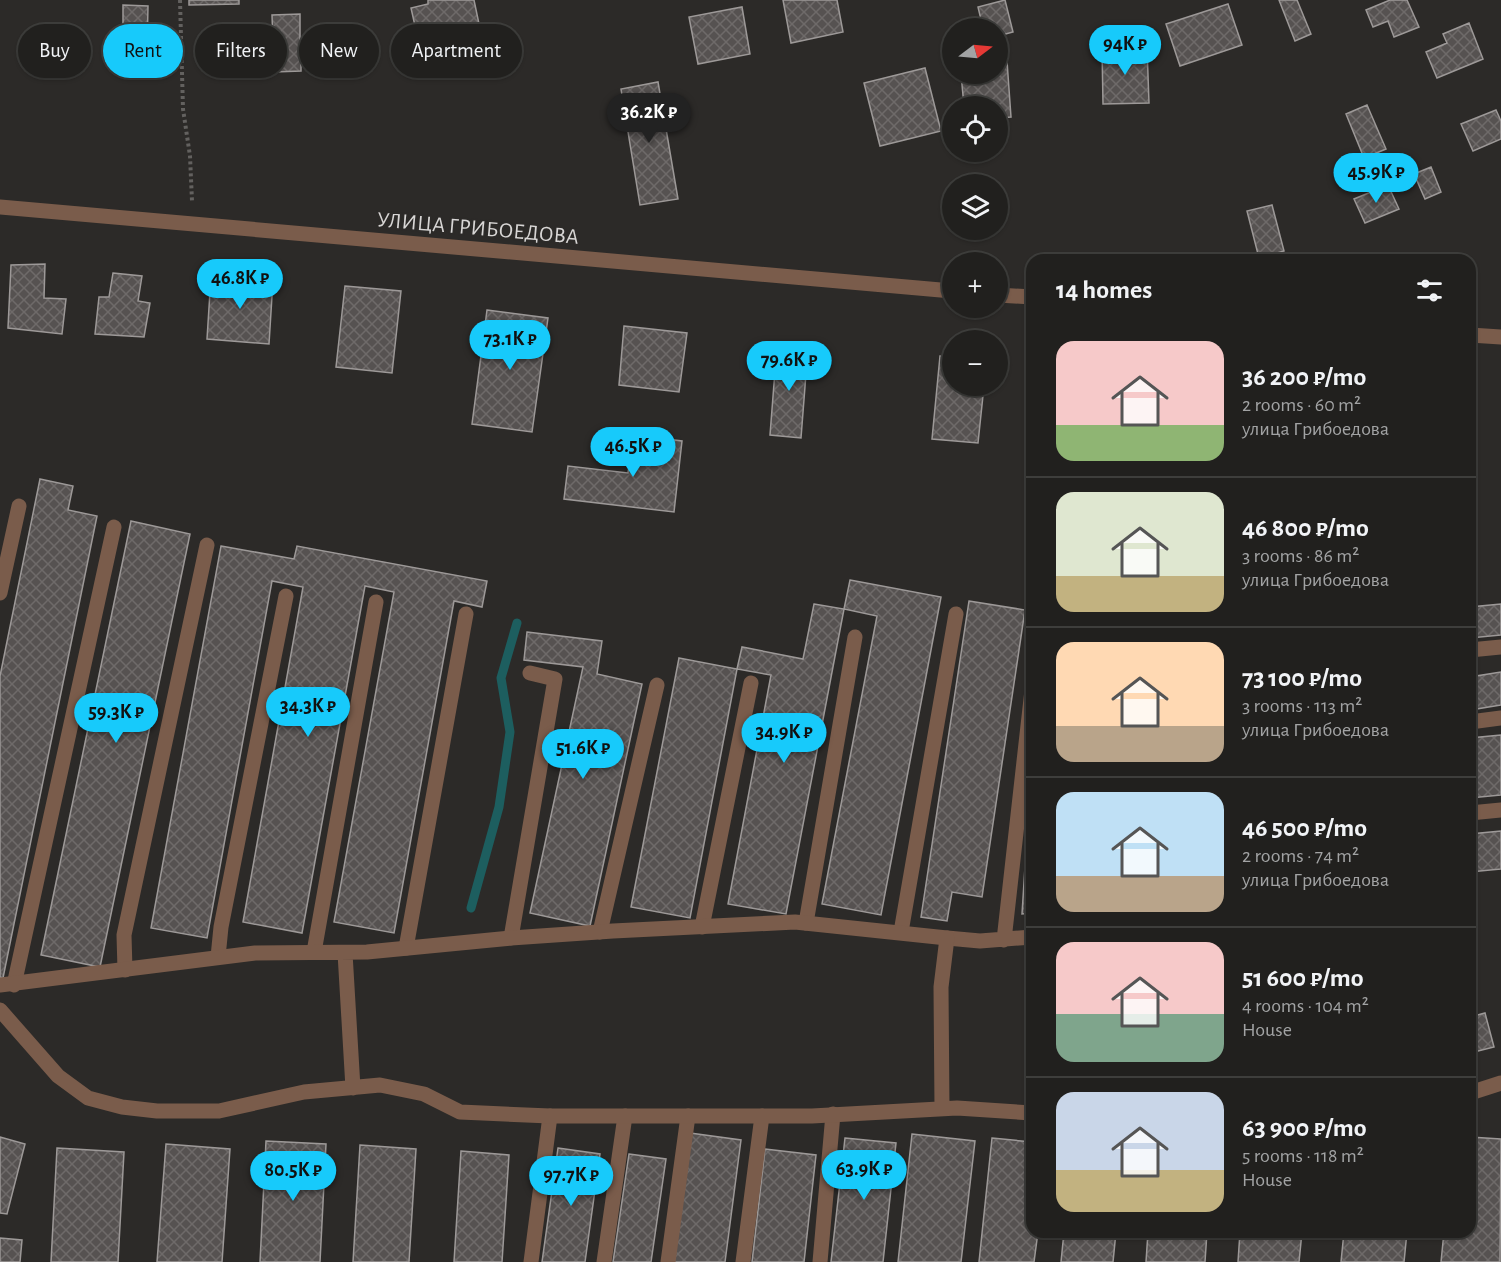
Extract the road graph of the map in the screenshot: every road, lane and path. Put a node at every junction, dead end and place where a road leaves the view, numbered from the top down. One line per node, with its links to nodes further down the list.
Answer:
1 (180, 0): 3 (path)
2 (0, 207): 3 (street, УЛИЦА ГРИБОЕДОВА)
3 (191, 226): 4 (street, УЛИЦА ГРИБОЕДОВА)
4 (942, 290)
5 (1008, 295): 6 (street)
6 (1026, 296)
7 (1476, 336): 8 (street)
8 (1501, 338)
9 (19, 506): 12 (street)
10 (114, 527): 41 (street)
11 (207, 545): 40 (street)
12 (0, 593)
13 (286, 596): 39 (street)
14 (376, 602): 37 (street)
15 (466, 614): 36 (street)
16 (956, 614): 31 (street)
17 (855, 638): 28 (street)
18 (1501, 647): 19 (street)
19 (1476, 649)
20 (530, 673): 32 (street)
21 (751, 683): 29 (street)
22 (657, 685): 30 (street)
23 (1501, 718): 24 (street)
24 (1476, 721)
25 (1026, 744): 35 (street)
26 (1501, 810): 27 (street)
27 (1476, 812)
28 (806, 923): 29 (street); 31 (street)
29 (702, 927): 30 (street)
30 (600, 932): 32 (street)
31 (901, 932): 33 (street)
32 (511, 938): 36 (street)
33 (947, 938): 35 (street); 46 (street)
34 (1026, 938): 35 (street)
35 (1004, 940)
36 (406, 948): 38 (street)
37 (314, 952): 38 (street); 39 (street)
38 (345, 952): 44 (street)
39 (218, 957): 40 (street)
40 (125, 970): 41 (street)
41 (7, 985)
42 (0, 1010): 44 (street)
43 (1501, 1083): 45 (street)
44 (353, 1088): 49 (street)
45 (1476, 1091)
46 (942, 1108): 47 (street); 48 (street)
47 (1026, 1113)
48 (833, 1114): 52 (street); 57 (street)
49 (550, 1116): 50 (street); 53 (street)
50 (625, 1116): 51 (street); 54 (street)
51 (688, 1116): 52 (street); 55 (street)
52 (762, 1116): 56 (street)
53 (531, 1262)
54 (604, 1262)
55 (668, 1262)
56 (743, 1262)
57 (820, 1262)

